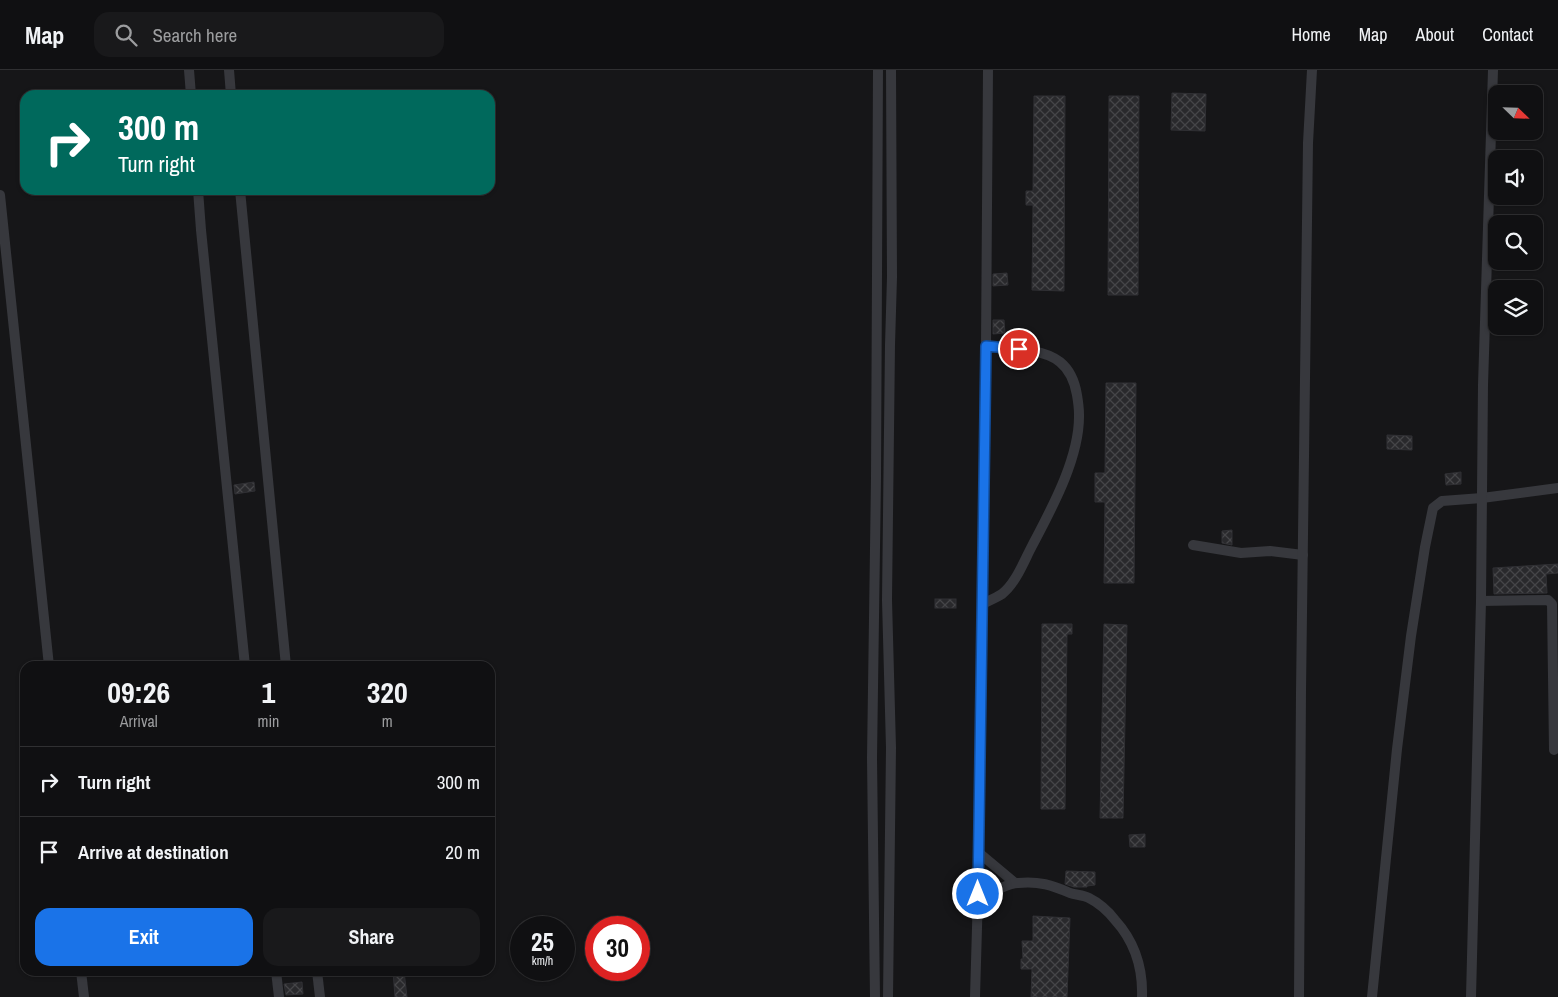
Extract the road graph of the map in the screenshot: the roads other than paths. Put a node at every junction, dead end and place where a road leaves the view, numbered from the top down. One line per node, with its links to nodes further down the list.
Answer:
1 (189, 70): 8 (street)
2 (229, 70): 9 (street)
3 (878, 70): 33 (street)
4 (891, 70): 34 (street)
5 (988, 70): 13 (street)
6 (1312, 70): 17 (street)
7 (1493, 70): 15 (street)
8 (191, 90)
9 (231, 90)
10 (0, 195): 20 (street)
11 (198, 195): 21 (street)
12 (240, 195): 22 (street)
13 (986, 346): 19 (street); 19 (street)
14 (1558, 488): 15 (street)
15 (1482, 498): 18 (street); 38 (street)
16 (1193, 545): 17 (street)
17 (1303, 556): 37 (street)
18 (1481, 601): 23 (street); 39 (street)
19 (982, 604): 24 (street)
20 (48, 661)
21 (244, 661)
22 (286, 661)
23 (1554, 750)
24 (978, 852): 25 (street); 26 (street)
25 (1016, 883): 26 (street); 36 (street)
26 (978, 894): 35 (street)
27 (82, 976): 30 (street)
28 (277, 976): 31 (street)
29 (318, 976): 32 (street)
30 (84, 997)
31 (279, 997)
32 (320, 997)
33 (875, 997)
34 (888, 997)
35 (975, 997)
36 (1142, 997)
37 (1299, 997)
38 (1372, 997)
39 (1471, 997)

